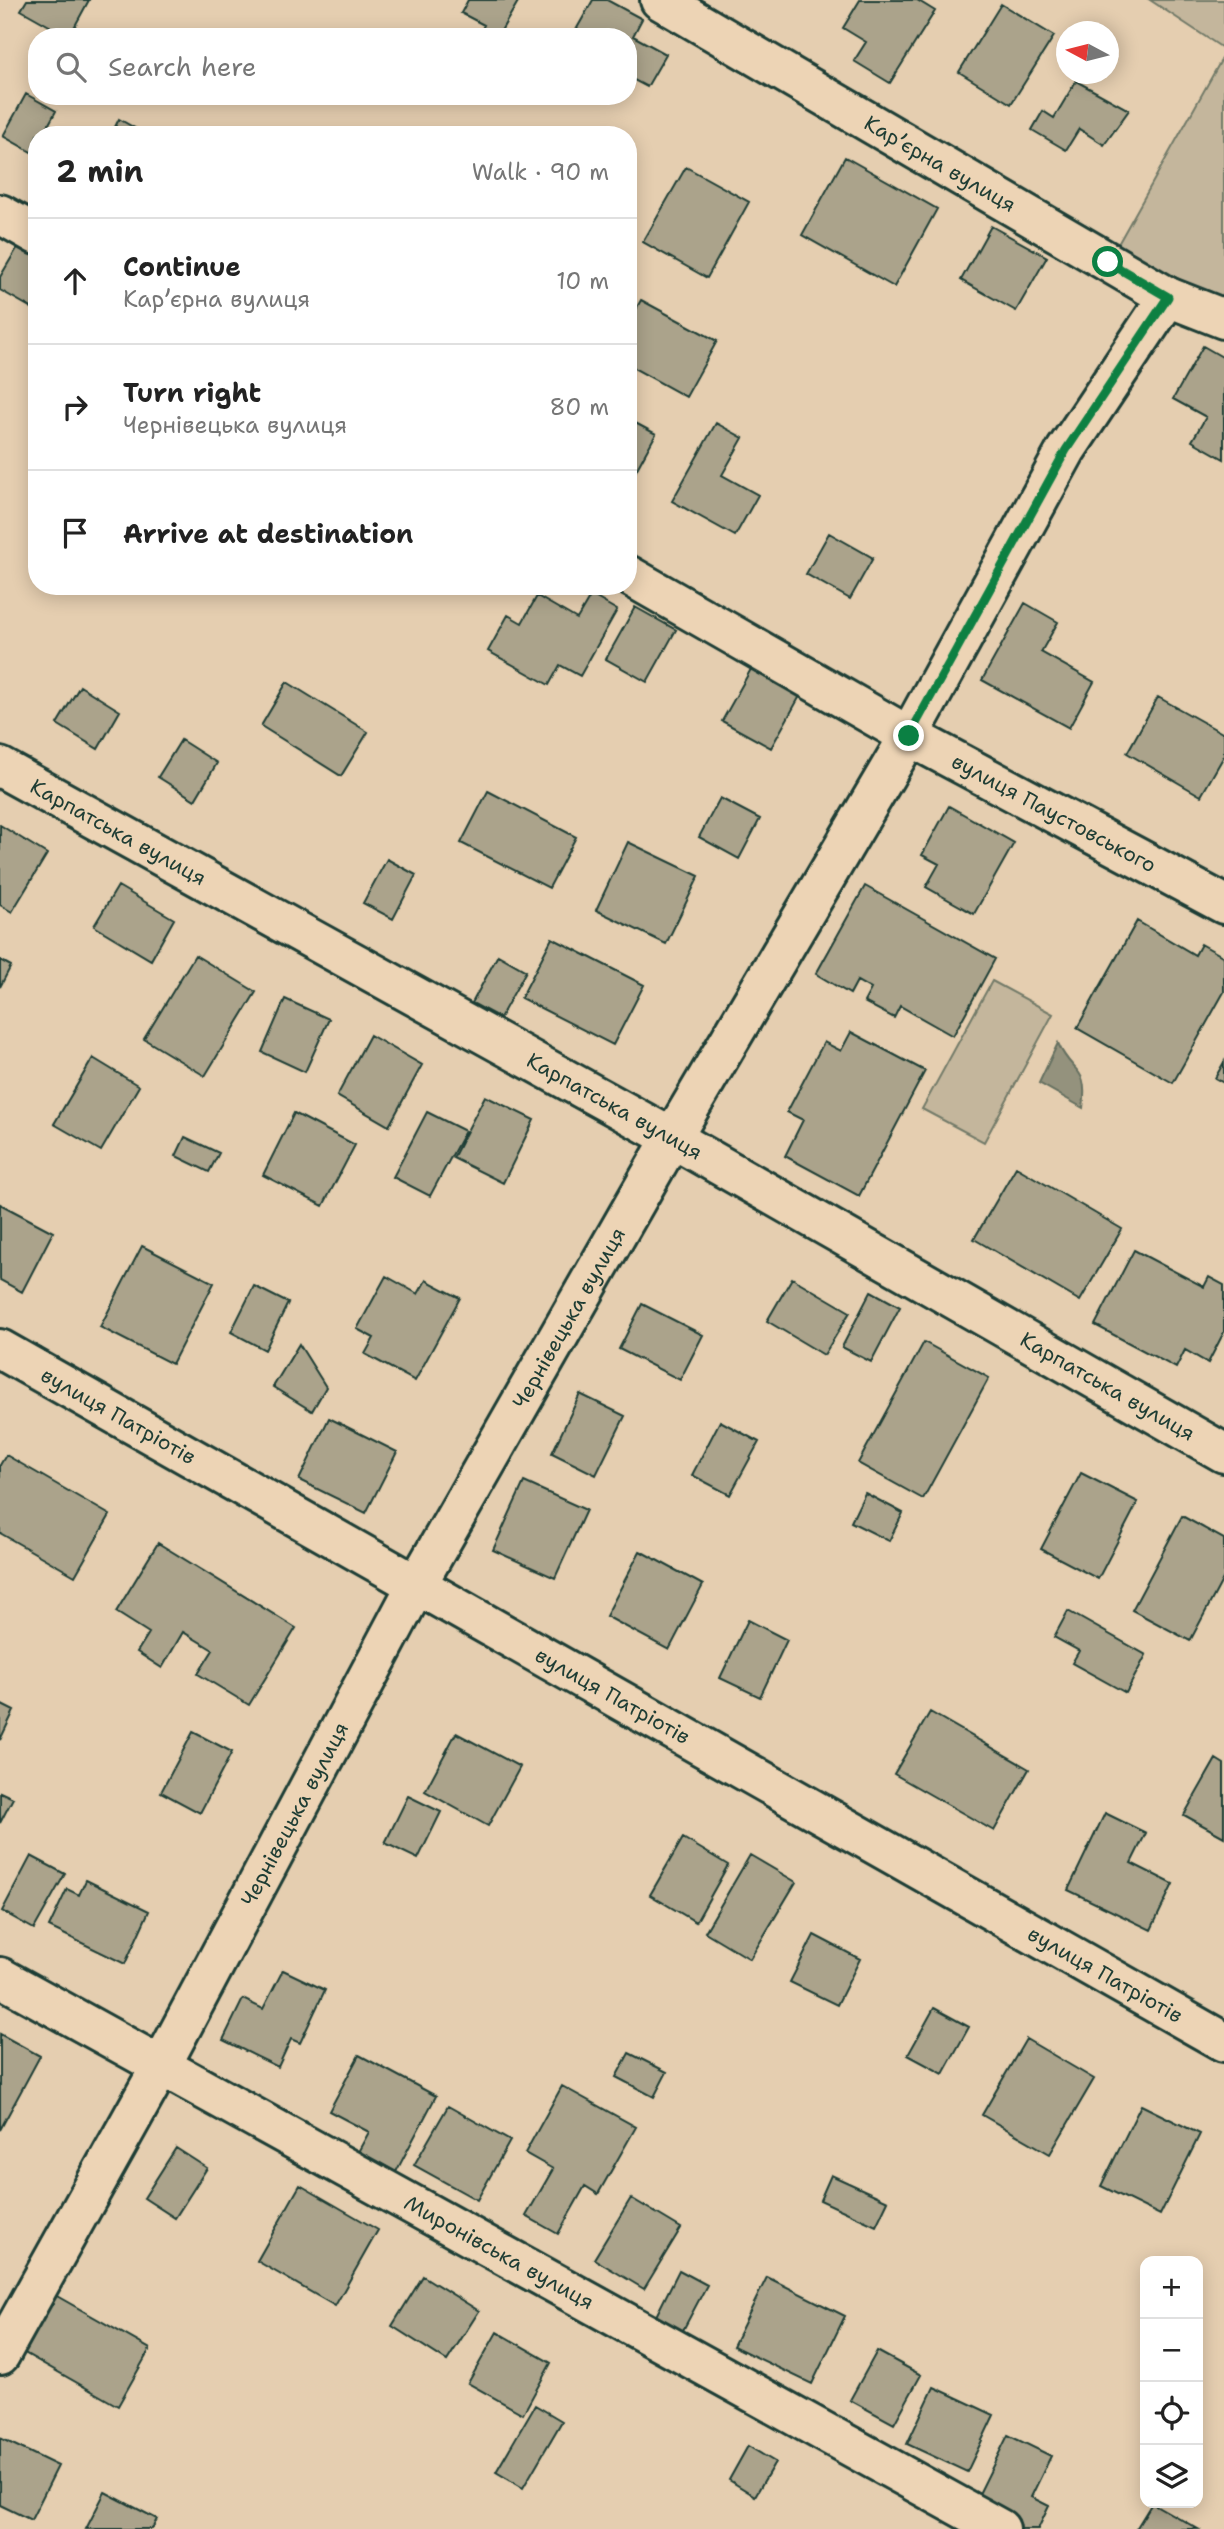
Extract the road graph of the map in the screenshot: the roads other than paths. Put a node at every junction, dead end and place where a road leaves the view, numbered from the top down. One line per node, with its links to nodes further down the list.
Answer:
1 (660, 0): 4 (street, Карʼєрна вулиця)
2 (0, 214): 3 (street)
3 (28, 231)
4 (1168, 297): 5 (street, Карʼєрна вулиця); 7 (street, Чернівецька вулиця)
5 (1224, 319)
6 (637, 580): 7 (street, вулиця Паустовського)
7 (909, 736): 9 (street, вулиця Паустовського); 10 (street, Чернівецька вулиця)
8 (0, 766): 10 (street, Карпатська вулиця)
9 (1224, 904)
10 (672, 1138): 12 (street, Карпатська вулиця); 13 (street, Чернівецька вулиця)
11 (0, 1349): 13 (street, вулиця Патріотів)
12 (1224, 1452)
13 (417, 1584): 15 (street, вулиця Патріотів); 16 (street, Чернівецька вулиця)
14 (0, 1977): 16 (street, Миронівська вулиця)
15 (1224, 2042)
16 (161, 2066): 17 (street, Чернівецька вулиця); 18 (street, Миронівська вулиця)
17 (0, 2355)
18 (1000, 2529)

